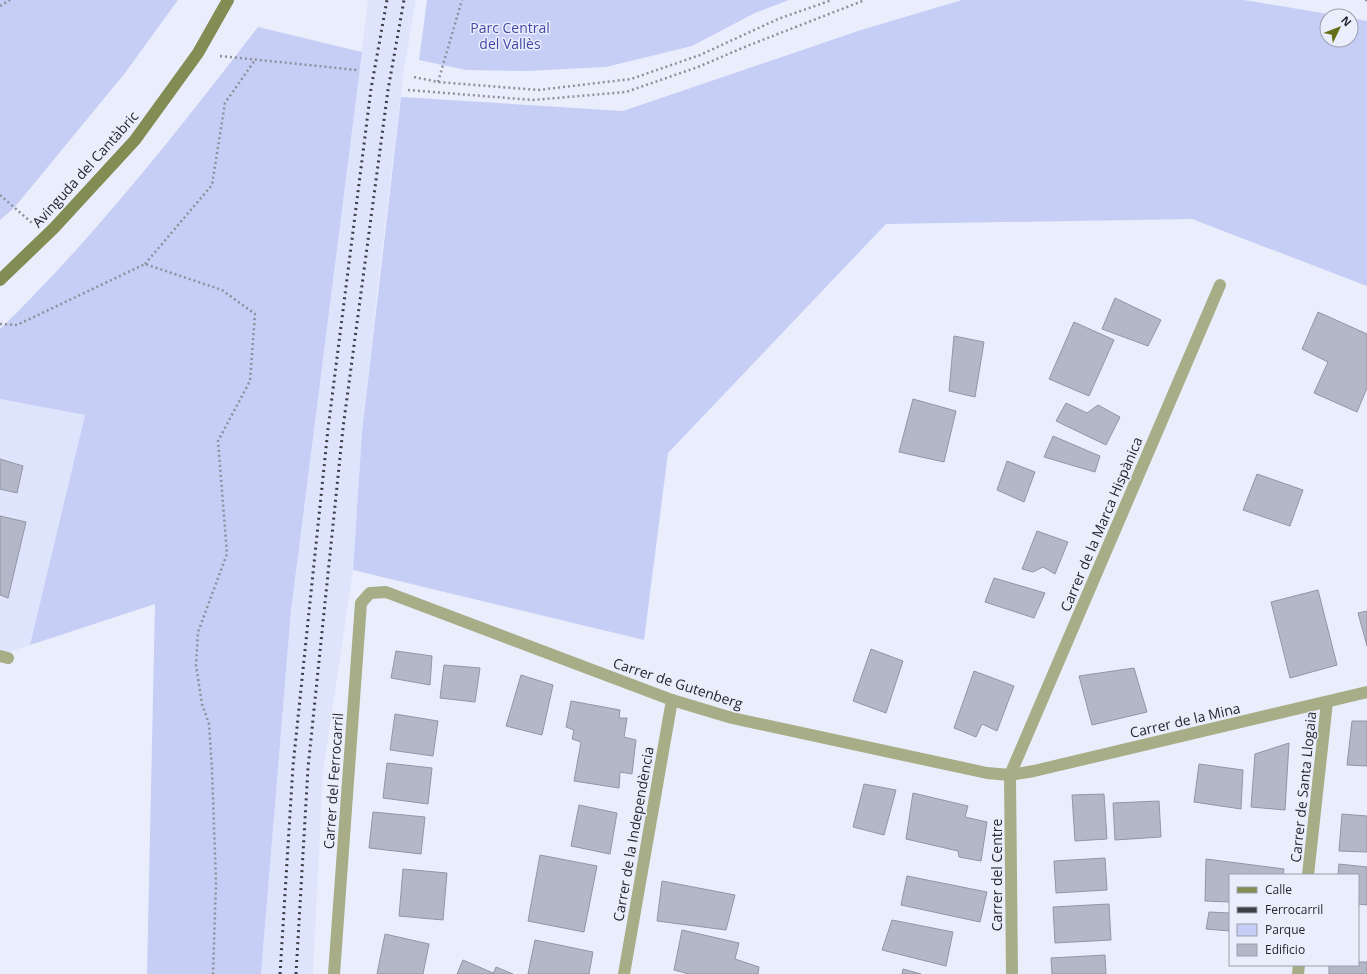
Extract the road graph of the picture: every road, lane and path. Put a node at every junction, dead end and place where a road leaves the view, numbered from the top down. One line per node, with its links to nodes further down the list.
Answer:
1 (10, 0): 6 (path)
2 (228, 0): 7 (street, Avinguda del Cantàbric)
3 (462, 0): 11 (path)
4 (832, 0): 11 (path)
5 (865, 0): 12 (path)
6 (0, 6)
7 (198, 53): 8 (path); 14 (street, Avinguda del Cantàbric)
8 (255, 60): 9 (path); 15 (path)
9 (357, 70)
10 (414, 77): 11 (path)
11 (438, 82)
12 (408, 90)
13 (0, 195): 14 (path)
14 (46, 235): 16 (street, Avinguda del Cantàbric)
15 (145, 264): 18 (path); 25 (path)
16 (0, 280)
17 (1220, 285): 23 (street, Carrer de la Marca Hispànica)
18 (0, 324)
19 (370, 593): 21 (street, Carrer de Gutenberg); 26 (street, Carrer del Ferrocarril)
20 (1367, 692): 22 (street, Carrer de la Mina)
21 (672, 700): 23 (street, Carrer de Gutenberg); 27 (street, Carrer de la Independència)
22 (1327, 702): 23 (street, Carrer de la Mina); 24 (street, Carrer de Santa Llogaia)
23 (1010, 775): 28 (street, Carrer del Centre)
24 (1308, 874)
25 (213, 974)
26 (334, 974)
27 (624, 974)
28 (1012, 974)

